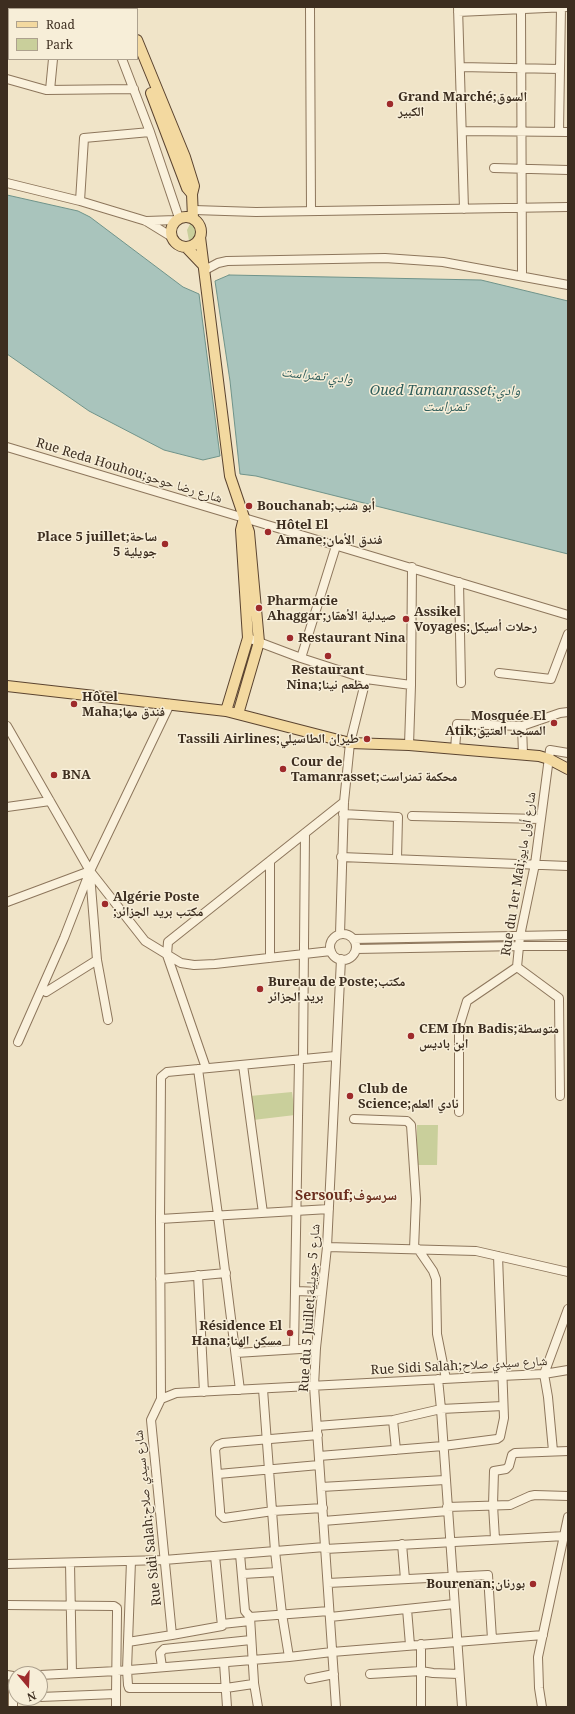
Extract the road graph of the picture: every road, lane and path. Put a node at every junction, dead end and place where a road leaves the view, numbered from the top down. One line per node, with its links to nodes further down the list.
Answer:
1 (310, 7): 29 (street)
2 (564, 8): 4 (street); 11 (street)
3 (458, 10): 4 (street); 9 (street)
4 (521, 10): 10 (street)
5 (138, 42): 24 (main road)
6 (53, 60): 14 (street)
7 (122, 60): 13 (street)
8 (138, 60): 24 (main road)
9 (460, 67): 10 (street); 15 (street)
10 (521, 68): 11 (street); 17 (street)
11 (560, 69): 18 (street)
12 (7, 79): 14 (street)
13 (134, 89): 14 (street); 16 (street)
14 (50, 90)
15 (462, 131): 17 (street); 28 (street)
16 (150, 132): 25 (street); 31 (street)
17 (522, 132): 18 (street); 21 (street)
18 (559, 132): 19 (street)
19 (568, 132)
20 (494, 168): 21 (street)
21 (522, 169): 22 (street); 27 (street)
22 (568, 170)
23 (7, 183): 25 (street)
24 (192, 194): 30 (main road)
25 (80, 202): 32 (street)
26 (568, 207): 27 (street)
27 (522, 208): 28 (street); 37 (street)
28 (464, 209): 29 (street)
29 (312, 211): 30 (street)
30 (194, 214): 31 (main road); 34 (main road)
31 (177, 219): 32 (street); 33 (main road)
32 (146, 221): 33 (street)
33 (172, 237): 35 (main road)
34 (200, 237): 35 (main road); 36 (main road)
35 (186, 247): 36 (main road)
36 (205, 268): 37 (street); 40 (main road)
37 (522, 276): 38 (street)
38 (568, 285)
39 (7, 447): 40 (street, Rue Reda Houhou;شارع رضا حوحو)
40 (244, 518): 41 (street, Rue Reda Houhou;شارع رضا حوحو); 46 (main road); 47 (main road)
41 (336, 546): 42 (street, Rue Reda Houhou;شارع رضا حوحو); 48 (street)
42 (412, 567): 43 (street, Rue Reda Houhou;شارع رضا حوحو); 52 (street)
43 (460, 582): 44 (street, Rue Reda Houhou;شارع رضا حوحو); 51 (street)
44 (568, 615)
45 (568, 634): 49 (street)
46 (248, 638): 47 (street); 55 (main road)
47 (259, 642): 48 (street); 57 (main road)
48 (301, 658): 50 (street)
49 (499, 673)
50 (366, 679): 52 (street); 60 (street)
51 (461, 683)
52 (411, 685): 61 (street)
53 (7, 686): 54 (main road)
54 (170, 704): 55 (main road); 79 (street)
55 (226, 711): 57 (main road)
56 (568, 712): 59 (street)
57 (238, 714): 60 (main road)
58 (7, 726): 67 (street)
59 (522, 726): 62 (street); 64 (street)
60 (350, 743): 61 (main road); 68 (street)
61 (409, 745): 62 (main road)
62 (455, 749): 64 (main road)
63 (568, 753): 65 (street)
64 (523, 754): 65 (main road)
65 (549, 759): 66 (main road); 72 (street, Rue du 1er Mai;شارع أول مايو)
66 (568, 769)
67 (50, 801): 69 (street); 79 (street)
68 (344, 802): 70 (street); 73 (street)
69 (7, 807)
70 (343, 814): 74 (street); 75 (street)
71 (412, 816): 72 (street)
72 (540, 819): 77 (street, Rue du 1er Mai;شارع أول مايو)
73 (305, 834): 76 (street); 89 (street)
74 (341, 857): 75 (street); 81 (street)
75 (397, 860): 77 (street)
76 (270, 861): 90 (street); 91 (street)
77 (535, 864): 78 (street); 83 (street, Rue du 1er Mai;شارع أول مايو)
78 (568, 866)
79 (90, 871): 80 (street); 90 (street); 93 (street); 95 (street)
80 (7, 902)
81 (340, 934): 84 (street); 88 (street)
82 (568, 935): 83 (street)
83 (520, 936): 84 (street); 85 (street, Rue du 1er Mai;شارع أول مايو)
84 (353, 939): 87 (street)
85 (519, 946): 86 (street); 87 (street); 94 (street, Rue du 1er Mai;شارع أول مايو)
86 (568, 946)
87 (356, 950): 92 (street)
88 (331, 951): 89 (street); 92 (street)
89 (305, 954): 91 (street); 99 (street)
90 (167, 955): 91 (street); 101 (street)
91 (270, 958)
92 (341, 959): 98 (street, Rue du 5 Juillet,شارع 5 جويلية)
93 (97, 960): 95 (street); 96 (street)
94 (517, 967): 102 (street, Rue du 1er Mai;شارع أول مايو); 103 (street)
95 (42, 988): 97 (street)
96 (108, 1020)
97 (18, 1042)
98 (335, 1056): 99 (street); 105 (street, Rue du 5 Juillet,شارع 5 جويلية)
99 (301, 1059): 100 (street); 106 (street)
100 (243, 1065): 101 (street); 107 (street)
101 (202, 1068): 108 (street); 109 (street)
102 (560, 1096)
103 (459, 1112)
104 (354, 1119): 111 (street)
105 (329, 1209): 106 (street); 110 (street, Rue du 5 Juillet,شارع 5 جويلية)
106 (296, 1211): 107 (street); 117 (street)
107 (263, 1213): 108 (street)
108 (218, 1215): 109 (street); 114 (street)
109 (160, 1219): 116 (street)
110 (327, 1247): 111 (street); 118 (street, Rue du 5 Juillet,شارع 5 جويلية)
111 (416, 1249): 112 (street); 126 (street)
112 (498, 1256): 113 (street); 125 (street)
113 (568, 1272)
114 (226, 1273): 115 (street); 122 (street)
115 (198, 1275): 116 (street); 130 (street)
116 (160, 1279): 131 (street)
117 (296, 1291): 118 (street); 121 (street)
118 (322, 1292): 120 (street, Rue du 5 Juillet,شارع 5 جويلية)
119 (568, 1309): 124 (street)
120 (316, 1348): 121 (street); 127 (street, Rue du 5 Juillet,شارع 5 جويلية)
121 (294, 1349): 122 (street)
122 (236, 1353): 129 (street)
123 (568, 1370): 124 (street, Rue Sidi Salah;شارع سيدي صلاح)
124 (544, 1374): 125 (street, Rue Sidi Salah;شارع سيدي صلاح); 140 (street)
125 (501, 1376): 126 (street, Rue Sidi Salah;شارع سيدي صلاح); 132 (street)
126 (442, 1379): 127 (street, Rue Sidi Salah;شارع سيدي صلاح); 133 (street)
127 (314, 1386): 128 (street, Rue Sidi Salah;شارع سيدي صلاح); 135 (street, Rue du 5 Juillet,شارع 5 جويلية)
128 (263, 1389): 129 (street, Rue Sidi Salah;شارع سيدي صلاح); 137 (street)
129 (240, 1390): 130 (street, Rue Sidi Salah;شارع سيدي صلاح)
130 (204, 1392): 131 (street, Rue Sidi Salah;شارع سيدي صلاح)
131 (161, 1399): 163 (street, Rue Sidi Salah;شارع سيدي صلاح)
132 (503, 1406): 133 (street); 138 (street)
133 (440, 1410): 134 (street); 138 (street)
134 (393, 1420): 135 (street); 139 (street)
135 (317, 1426): 136 (street, Rue du 5 Juillet,شارع 5 جويلية)
136 (318, 1435): 137 (street); 142 (street, Rue du 5 Juillet,شارع 5 جويلية)
137 (266, 1440): 144 (street); 145 (street)
138 (443, 1446): 139 (street); 146 (street)
139 (396, 1450): 142 (street)
140 (553, 1451): 141 (street); 149 (street)
141 (568, 1451)
142 (319, 1456): 143 (street, Rue du 5 Juillet,شارع 5 جويلية)
143 (319, 1465): 144 (street); 147 (street, Rue du 5 Juillet,شارع 5 جويلية)
144 (270, 1470): 145 (street); 152 (street)
145 (218, 1474): 152 (street)
146 (445, 1480): 147 (street); 151 (street)
147 (321, 1487): 150 (street, Rue du 5 Juillet,شارع 5 جويلية)
148 (568, 1496): 149 (street)
149 (493, 1505): 151 (street); 156 (street)
150 (323, 1508): 152 (street); 154 (street, Rue du 5 Juillet,شارع 5 جويلية)
151 (447, 1509): 154 (street); 157 (street)
152 (273, 1511): 160 (street)
153 (568, 1517): 155 (street)
154 (324, 1521): 159 (street, Rue du 5 Juillet,شارع 5 جويلية)
155 (565, 1536): 156 (street); 181 (street)
156 (496, 1539): 157 (street)
157 (450, 1541): 158 (street); 169 (street)
158 (402, 1544): 159 (street); 170 (street)
159 (325, 1548): 160 (street); 171 (street, Rue du 5 Juillet,شارع 5 جويلية)
160 (275, 1551): 161 (street); 167 (street)
161 (240, 1554): 162 (street); 168 (street)
162 (215, 1556): 163 (street); 179 (street)
163 (164, 1560): 164 (street); 180 (street, Rue Sidi Salah;شارع سيدي صلاح)
164 (131, 1561): 165 (street); 185 (street)
165 (70, 1563): 166 (street); 174 (street)
166 (7, 1564)
167 (277, 1572): 168 (street); 176 (street)
168 (243, 1574): 178 (street)
169 (452, 1576): 170 (street); 172 (street); 182 (street)
170 (405, 1579): 171 (street)
171 (328, 1583): 177 (street, Rue du 5 Juillet,شارع 5 جويلية)
172 (454, 1604): 175 (street); 184 (street)
173 (7, 1605): 174 (street)
174 (71, 1606): 194 (street); 196 (street)
175 (407, 1609): 177 (street); 187 (street)
176 (282, 1614): 177 (street); 178 (street); 189 (street)
177 (330, 1614): 188 (street, Rue du 5 Juillet,شارع 5 جويلية)
178 (250, 1619): 179 (street); 183 (street)
179 (222, 1624): 180 (street)
180 (172, 1635): 185 (street)
181 (543, 1635): 182 (street); 212 (street)
182 (492, 1639): 184 (street)
183 (251, 1640): 190 (street); 192 (street)
184 (457, 1641): 186 (street); 200 (street)
185 (128, 1642): 193 (street)
186 (421, 1644): 187 (street); 195 (street)
187 (410, 1645): 188 (street)
188 (332, 1652): 189 (street); 198 (street, Rue du 5 Juillet,شارع 5 جويلية)
189 (289, 1657): 190 (street)
190 (253, 1661): 191 (street); 202 (street)
191 (224, 1663): 192 (street); 203 (street)
192 (162, 1667): 193 (street)
193 (127, 1670): 194 (street); 203 (street)
194 (117, 1671): 196 (street); 204 (street)
195 (421, 1671): 199 (street); 200 (street); 210 (street)
196 (72, 1673): 197 (street)
197 (48, 1674)
198 (334, 1674): 201 (street); 209 (street, Rue du 5 Juillet,شارع 5 جويلية)
199 (370, 1674)
200 (459, 1674): 211 (street)
201 (309, 1679)
202 (254, 1683): 203 (street); 208 (street)
203 (226, 1688): 207 (street)
204 (116, 1694): 205 (street); 206 (street)
205 (48, 1697)
206 (116, 1707)
207 (227, 1707)
208 (258, 1707)
209 (336, 1707)
210 (421, 1707)
211 (462, 1707)
212 (542, 1707)

